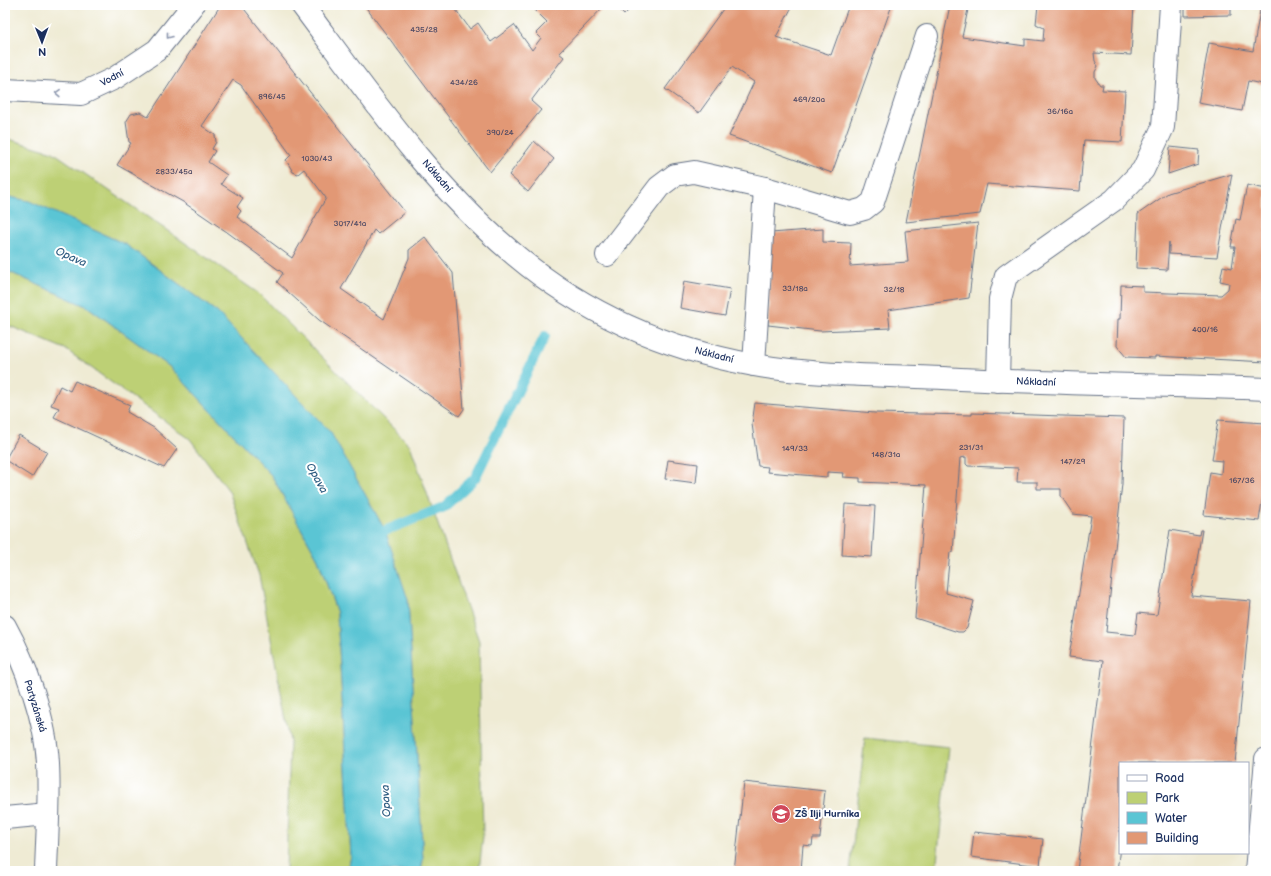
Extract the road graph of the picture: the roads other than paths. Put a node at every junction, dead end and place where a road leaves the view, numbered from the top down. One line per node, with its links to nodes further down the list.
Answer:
1 (193, 5): 5 (street, Vodní, one-way to 5)
2 (302, 5): 8 (street, Nákladní)
3 (1171, 5): 9 (street)
4 (928, 36): 6 (street)
5 (5, 90)
6 (765, 188): 7 (street); 8 (street)
7 (607, 255)
8 (754, 365): 9 (street, Nákladní)
9 (998, 381): 10 (street, Nákladní)
10 (1266, 389)
11 (5, 626): 13 (street, Partyzánská)
12 (1266, 759): 16 (street)
13 (48, 814): 14 (street); 15 (street, Partyzánská)
14 (5, 818)
15 (46, 871)
16 (1256, 871)

